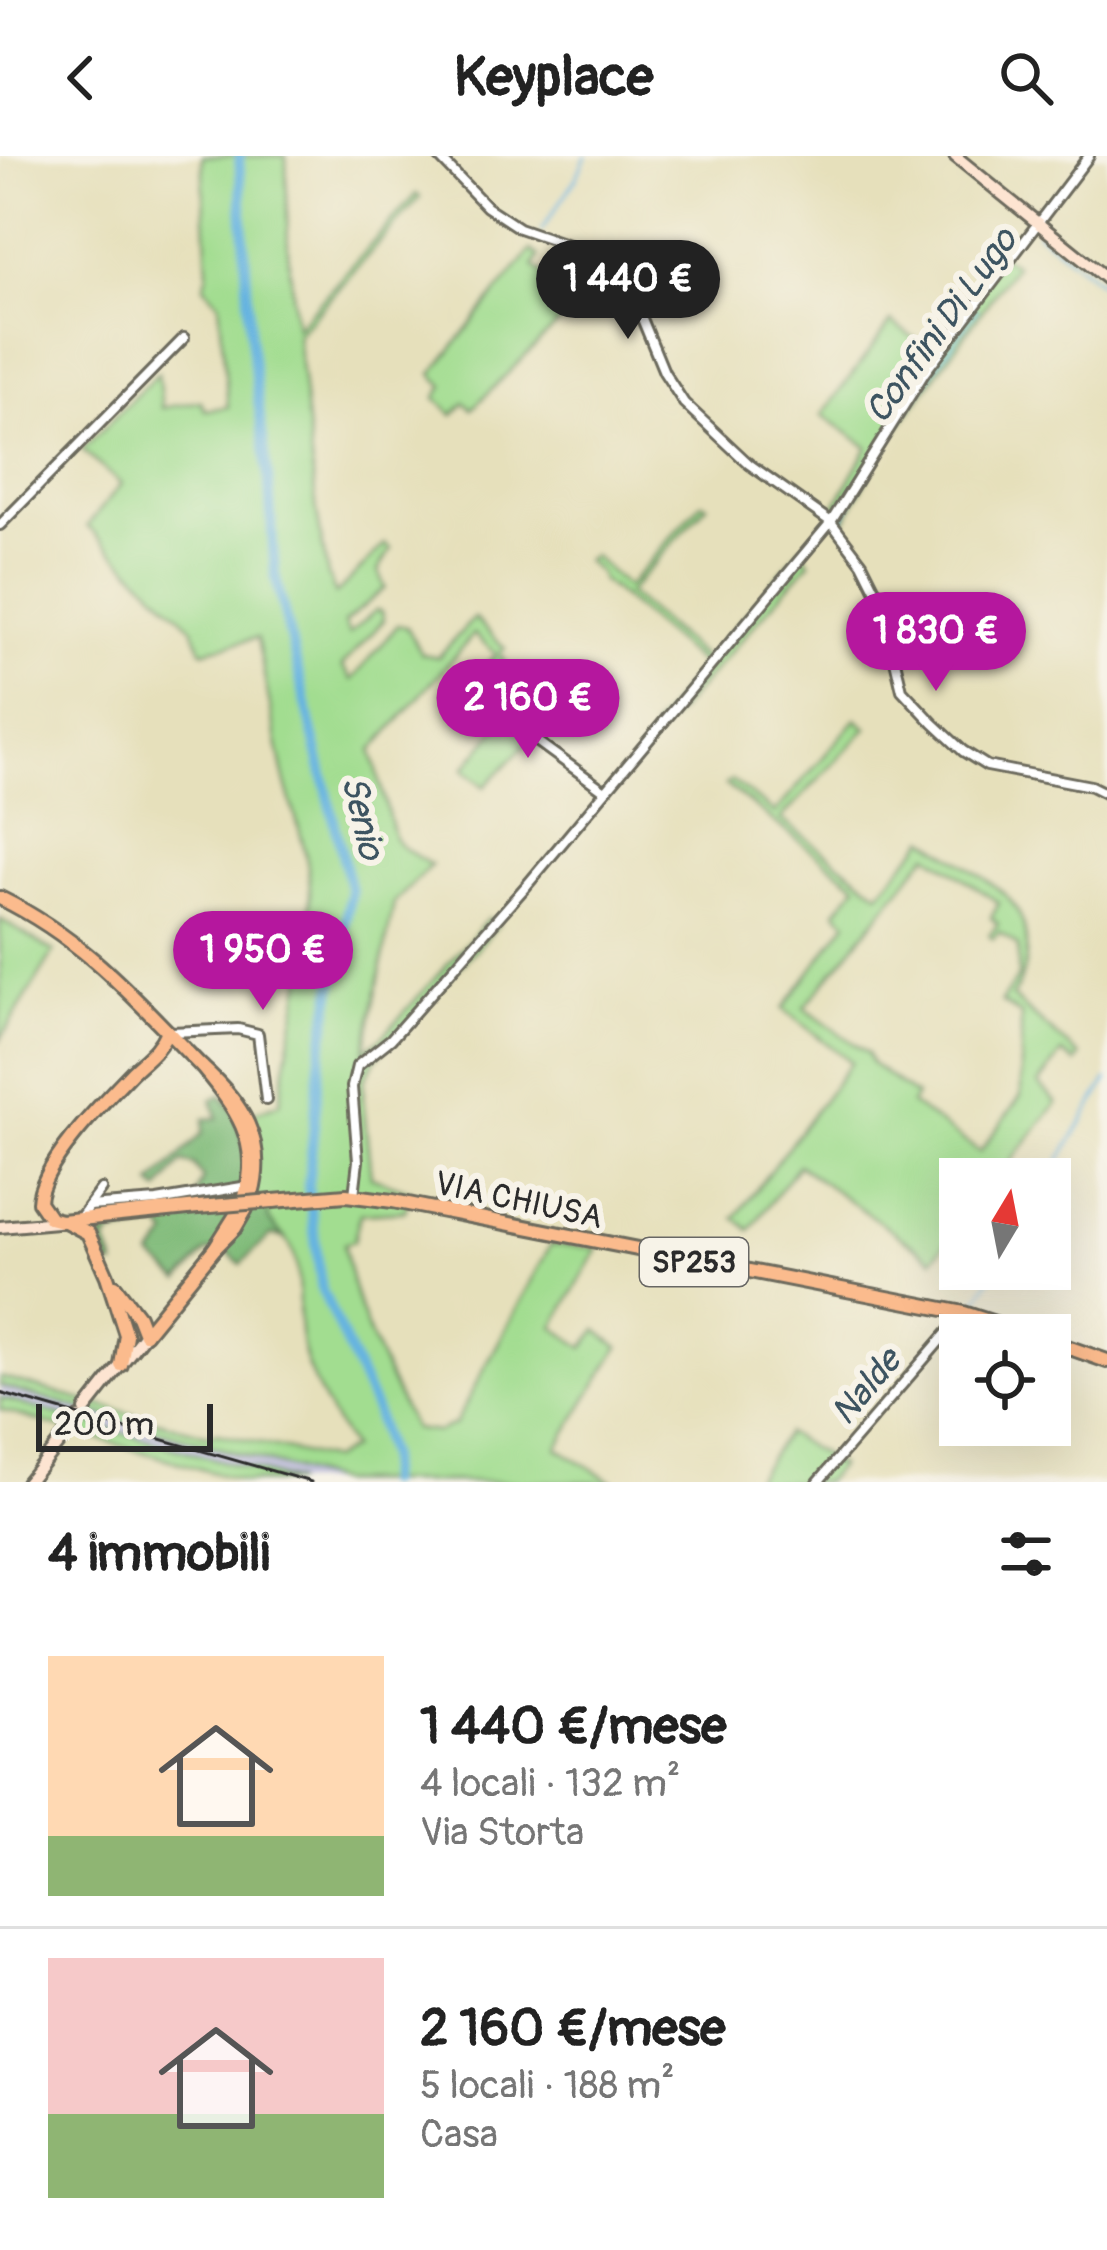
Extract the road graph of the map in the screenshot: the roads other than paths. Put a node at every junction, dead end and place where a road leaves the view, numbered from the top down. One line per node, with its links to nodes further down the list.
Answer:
1 (438, 156): 7 (street)
2 (955, 156): 4 (street)
3 (1089, 156): 4 (street)
4 (1036, 223): 5 (street); 7 (street)
5 (1107, 280)
6 (184, 338): 8 (street)
7 (831, 522): 10 (street); 11 (street)
8 (0, 525)
9 (476, 697): 10 (street)
10 (605, 791): 18 (street)
11 (1107, 794)
12 (0, 898): 13 (main road)
13 (167, 1031): 14 (main road); 15 (main road); 16 (street)
14 (190, 1055): 15 (main road); 19 (main road)
15 (145, 1061): 22 (main road)
16 (266, 1100)
17 (101, 1189): 20 (street)
18 (350, 1195): 21 (main road, SP253, bridge); 28 (main road, VIA CHIUSA / SP253)
19 (246, 1199): 20 (street); 27 (main road)
20 (88, 1206): 22 (street)
21 (112, 1216): 22 (main road, SP253); 24 (main road)
22 (68, 1221): 23 (street); 24 (main road)
23 (0, 1227)
24 (94, 1246): 25 (main road)
25 (106, 1276): 26 (main road); 30 (main road)
26 (133, 1309): 27 (main road); 31 (main road)
27 (166, 1311): 31 (main road)
28 (964, 1313): 29 (main road, VIA CHIUSA / SP253); 36 (street)
29 (967, 1314)
30 (123, 1325): 31 (main road); 34 (main road)
31 (146, 1334): 34 (street)
32 (1071, 1348): 33 (main road)
33 (1107, 1361)
34 (121, 1365): 35 (street)
35 (27, 1482)
36 (818, 1482)

